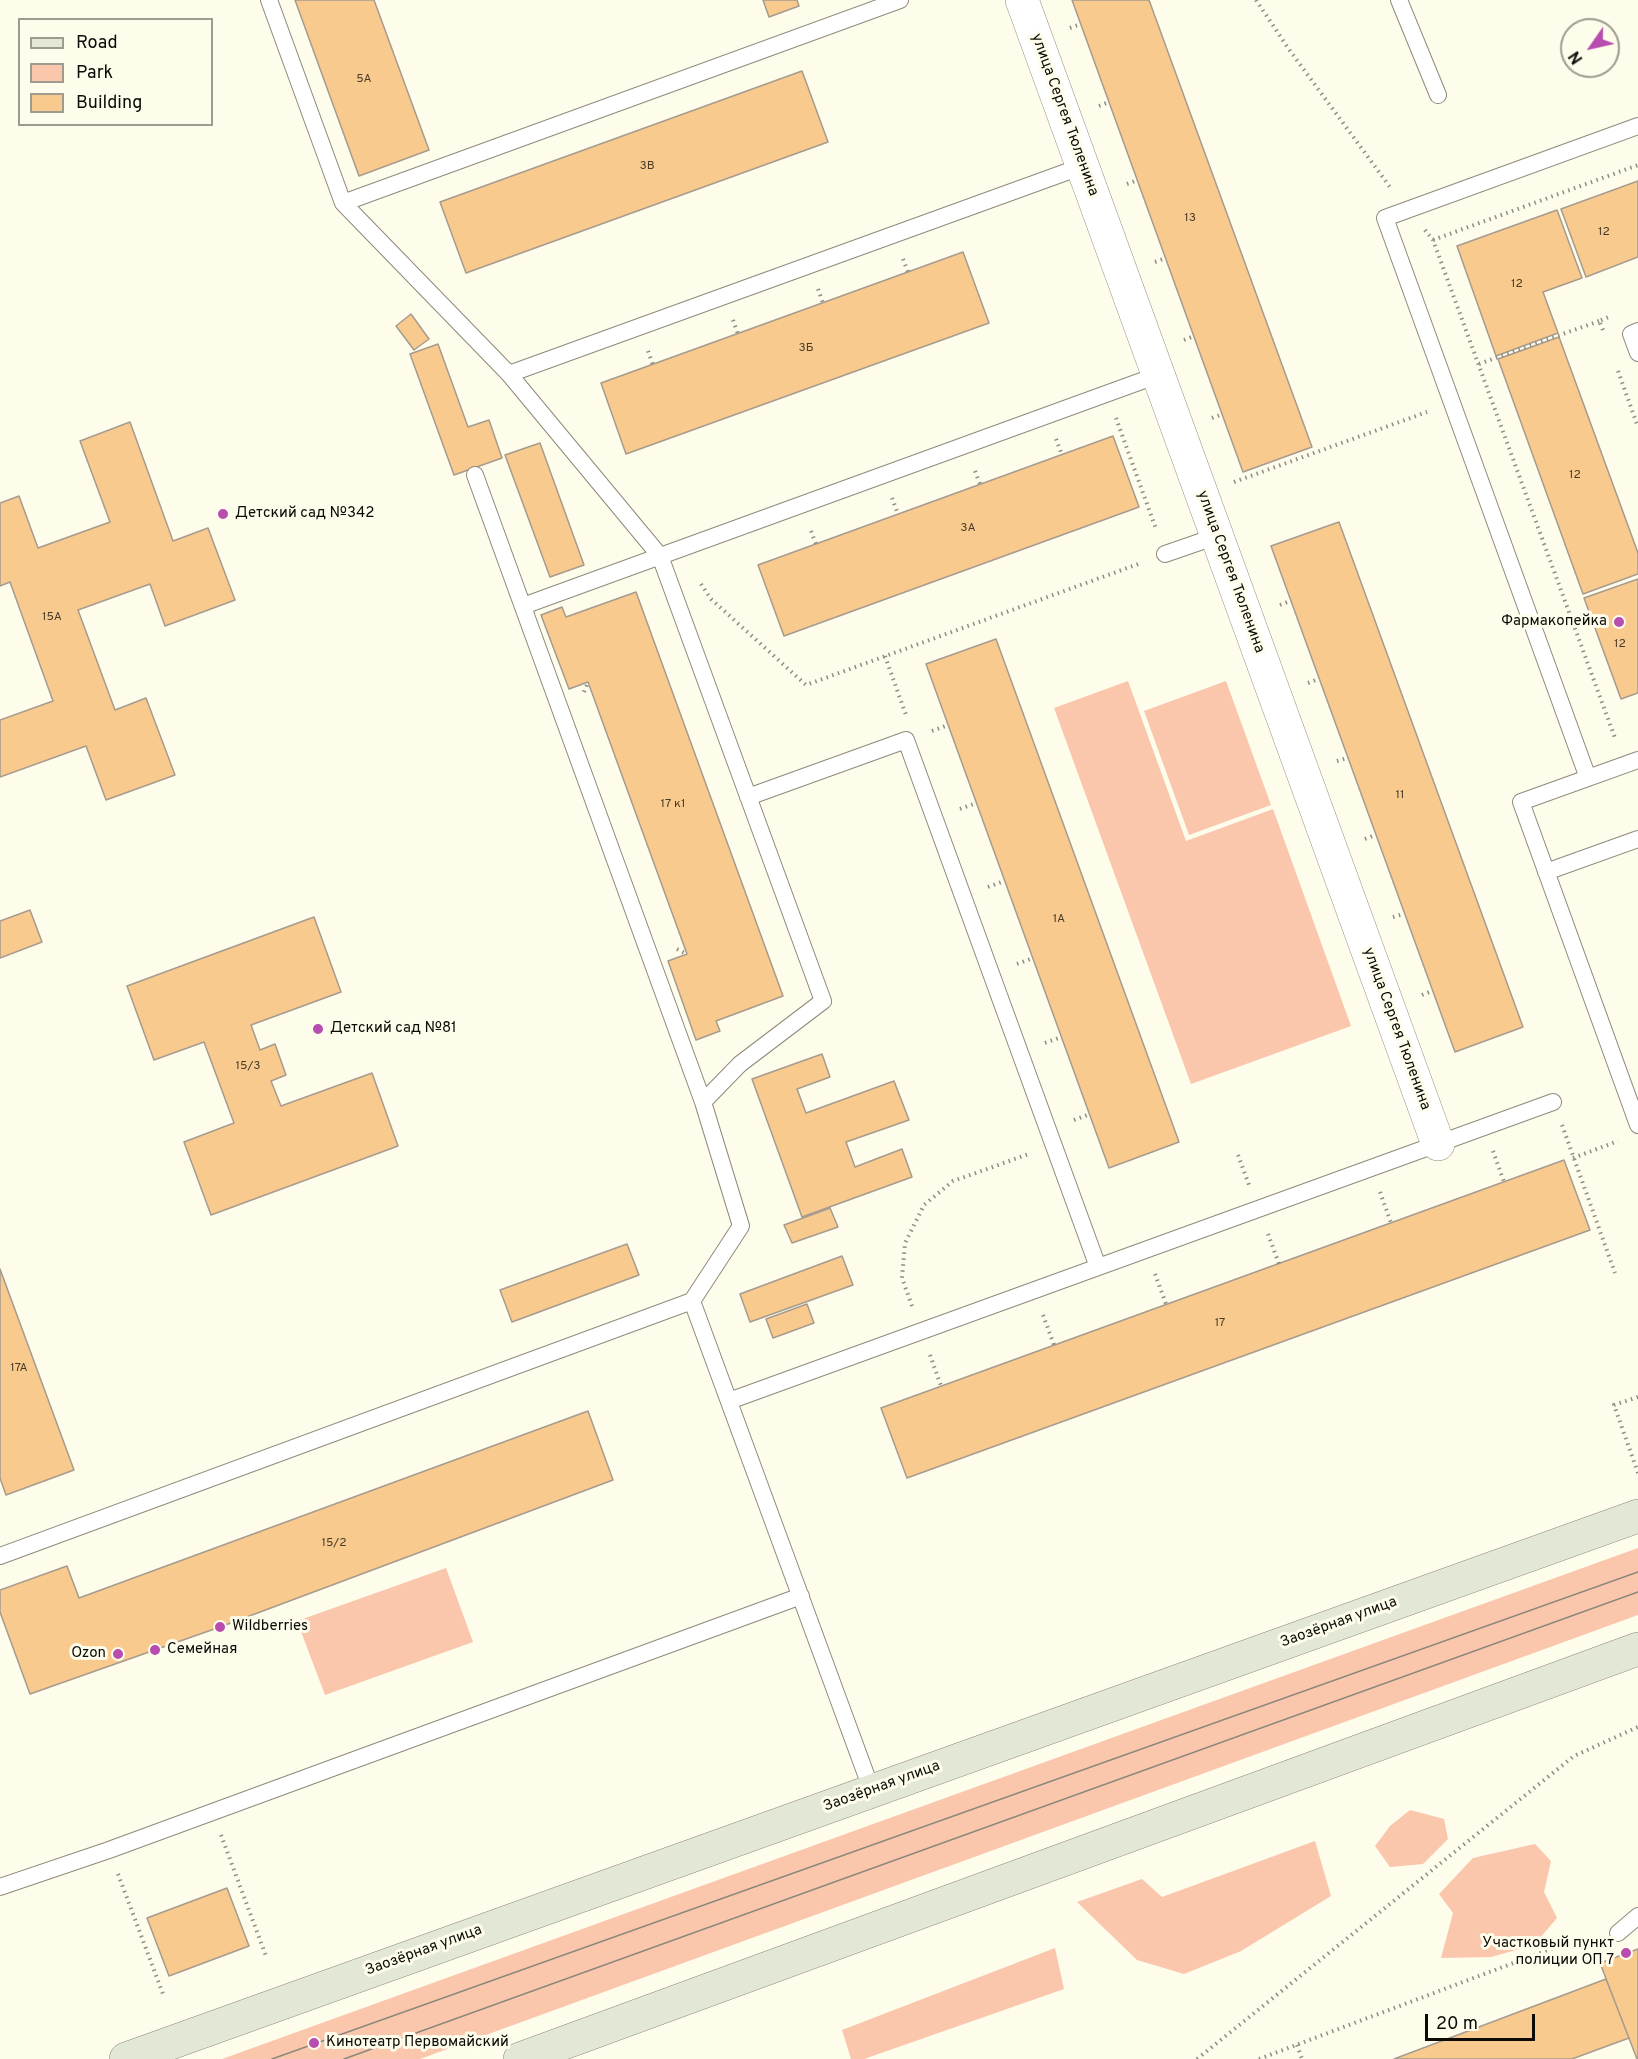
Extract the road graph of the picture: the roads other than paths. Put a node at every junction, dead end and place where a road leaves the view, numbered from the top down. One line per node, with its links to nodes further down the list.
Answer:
1 (269, 0): 8 (lane)
2 (900, 0): 8 (lane)
3 (1022, 0): 7 (street, улица Сергея Тюленина)
4 (1399, 0): 5 (lane)
5 (1438, 95)
6 (1638, 126): 19 (lane)
7 (1083, 166): 11 (lane); 12 (street, улица Сергея Тюленина)
8 (343, 202): 11 (lane)
9 (1638, 331): 10 (lane)
10 (1638, 353)
11 (509, 374): 16 (lane)
12 (1158, 375): 14 (street, улица Сергея Тюленина); 16 (lane)
13 (476, 475): 17 (lane)
14 (1217, 536): 15 (lane); 26 (street, улица Сергея Тюленина)
15 (1165, 554)
16 (660, 556): 17 (lane); 20 (lane)
17 (523, 606): 23 (lane)
18 (1638, 760): 19 (lane)
19 (1588, 778): 22 (lane)
20 (748, 797): 23 (lane); 27 (lane)
21 (1638, 838): 22 (lane)
22 (1545, 872): 25 (lane)
23 (703, 1102): 28 (lane)
24 (1553, 1102): 26 (lane)
25 (1633, 1131)
26 (1438, 1144): 27 (lane)
27 (1098, 1267): 29 (lane)
28 (692, 1301): 29 (lane); 31 (lane)
29 (729, 1401): 32 (lane)
30 (1638, 1516): 34 (main road, Заозёрная улица)
31 (0, 1556)
32 (801, 1596): 34 (lane); 35 (lane)
33 (1638, 1648): 39 (main road)
34 (872, 1791): 38 (main road, Заозёрная улица)
35 (0, 1887)
36 (1638, 1916): 37 (lane)
37 (1618, 1933)
38 (126, 2059)
39 (520, 2059)

